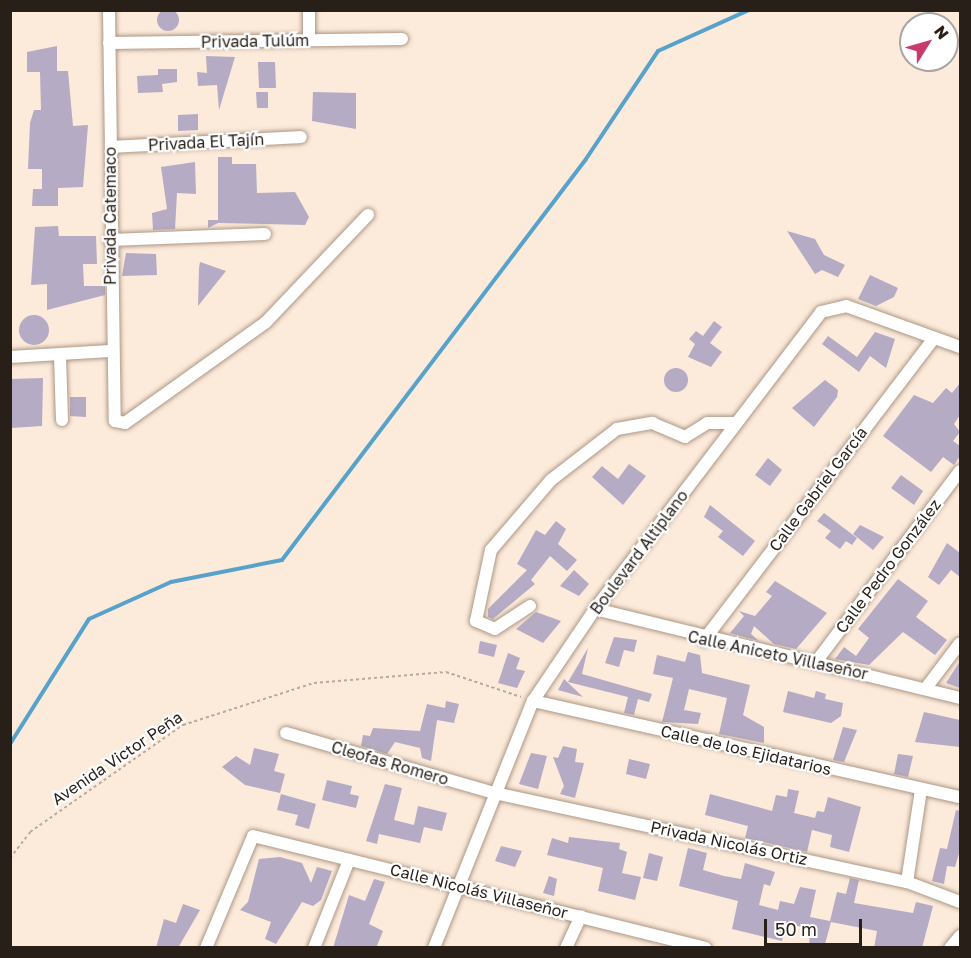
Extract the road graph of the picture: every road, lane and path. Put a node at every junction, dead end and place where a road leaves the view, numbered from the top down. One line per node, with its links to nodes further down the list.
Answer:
1 (109, 10): 5 (street, Privada Catemaco)
2 (309, 10): 4 (street)
3 (402, 39): 4 (street, Privada Tulúm)
4 (309, 40): 5 (street, Privada Tulúm)
5 (109, 43): 7 (street, Privada Catemaco)
6 (301, 137): 7 (street, Privada El Tajín)
7 (111, 147): 10 (street, Privada Catemaco)
8 (368, 215): 13 (street, Privada Catemaco)
9 (265, 234): 10 (street)
10 (110, 240): 13 (street, Privada Catemaco)
11 (933, 339): 12 (street, Boulevard Altiplano); 17 (street, Boulevard Altiplano); 21 (street, Calle Gabriel García)
12 (960, 347)
13 (110, 351): 14 (street)
14 (60, 356): 15 (street); 16 (street)
15 (10, 357)
16 (62, 420)
17 (735, 423): 19 (street); 20 (street, Boulevard Altiplano)
18 (960, 471): 23 (street, Calle Pedro González)
19 (530, 606)
20 (595, 609): 21 (street, Calle Aniceto Villaseñor); 26 (street, Boulevard Altiplano)
21 (704, 640): 23 (street, Calle Aniceto Villaseñor)
22 (960, 643): 24 (street)
23 (816, 662): 24 (street, Calle Aniceto Villaseñor)
24 (926, 688): 25 (street, Calle Aniceto Villaseñor)
25 (960, 698)
26 (533, 701): 28 (street, Calle de los Ejidatarios); 29 (street, Boulevard Altiplano); 31 (path, Avenida Victor Peña)
27 (286, 733): 29 (street, Cleofas Romero)
28 (921, 789): 30 (street, Calle de los Ejidatarios); 33 (street)
29 (494, 793): 33 (street, Privada Nicolás Ortiz); 34 (street, Boulevard Altiplano)
30 (960, 797)
31 (10, 858)
32 (349, 860): 34 (street, Calle Nicolás Villaseñor); 39 (street, Calle Nicolás Villaseñor); 40 (street)
33 (907, 882): 35 (street, Privada Nicolás Ortiz)
34 (460, 885): 36 (street, Calle Nicolás Villaseñor); 41 (street, Boulevard Altiplano)
35 (960, 902)
36 (581, 916): 38 (street, Calle Nicolás Villaseñor); 42 (street)
37 (960, 936): 44 (street)
38 (664, 943): 43 (street, Calle Nicolás Villaseñor)
39 (206, 948)
40 (314, 948)
41 (434, 948)
42 (566, 948)
43 (705, 948)
44 (950, 948)

